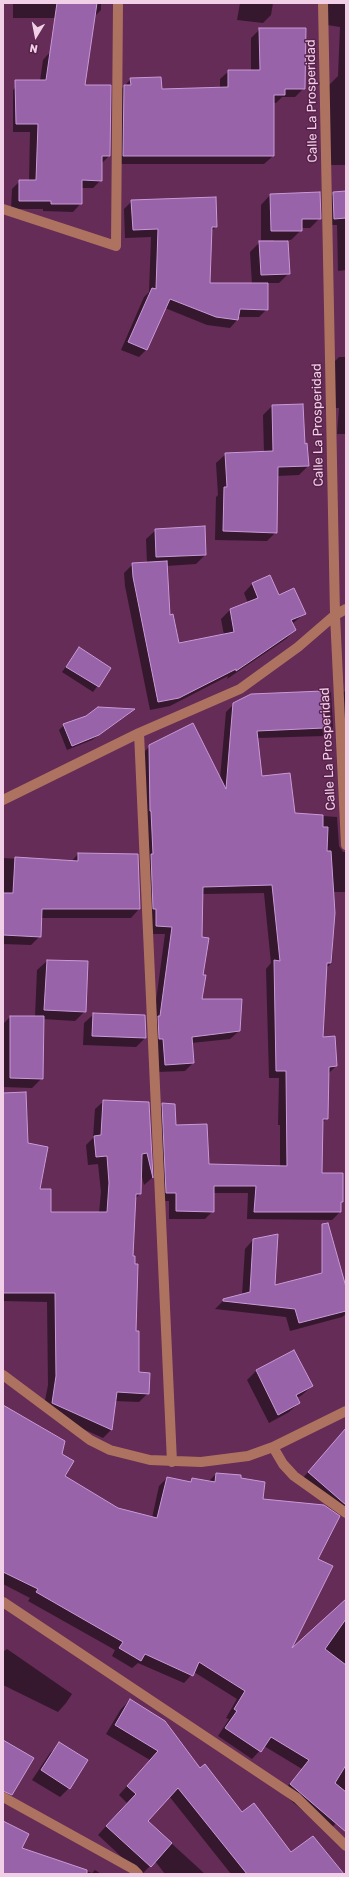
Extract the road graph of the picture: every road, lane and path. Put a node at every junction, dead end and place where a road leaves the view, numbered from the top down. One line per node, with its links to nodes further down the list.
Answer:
1 (118, 3): 3 (street)
2 (323, 3): 5 (street, Calle La Prosperidad)
3 (3, 209)
4 (346, 609): 5 (street)
5 (335, 616): 6 (street); 8 (street, Calle La Prosperidad)
6 (139, 733): 7 (street); 12 (street)
7 (3, 800)
8 (346, 845)
9 (3, 1375): 12 (street)
10 (346, 1411): 11 (street)
11 (273, 1447): 12 (street); 13 (street)
12 (172, 1462)
13 (346, 1513)
14 (3, 1602): 16 (street)
15 (3, 1797): 17 (street)
16 (346, 1846)
17 (138, 1874)

